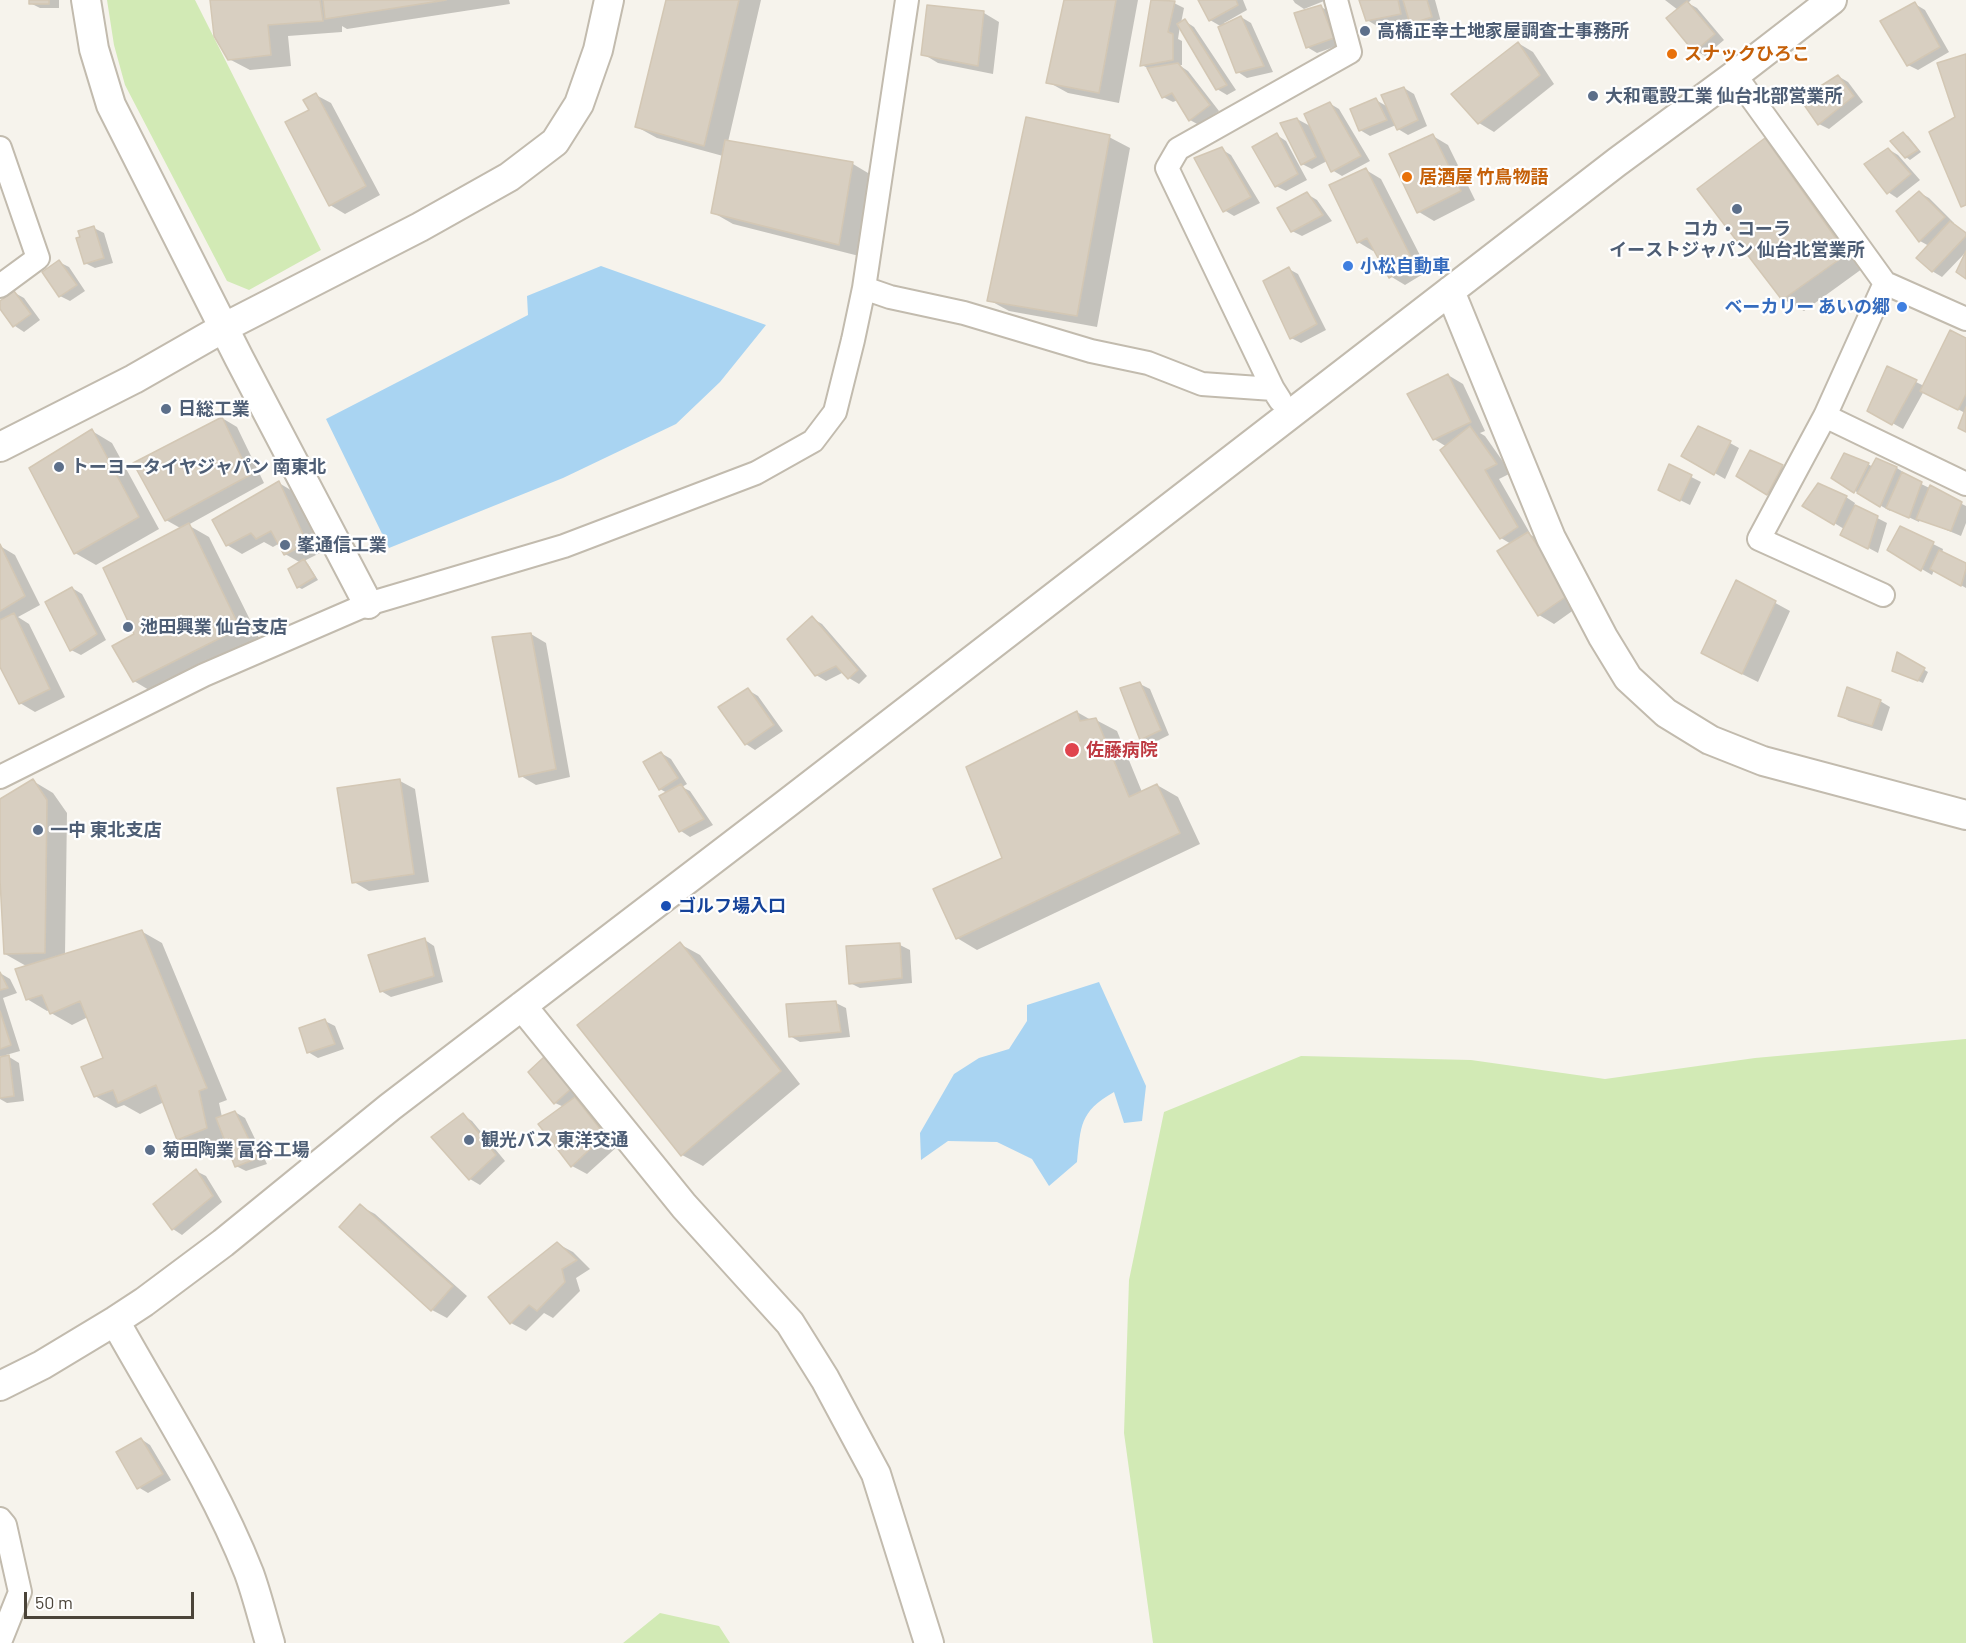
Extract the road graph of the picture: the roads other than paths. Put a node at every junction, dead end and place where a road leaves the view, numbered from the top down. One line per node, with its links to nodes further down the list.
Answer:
1 (86, 0): 13 (street)
2 (609, 0): 13 (street)
3 (907, 0): 10 (street)
4 (1336, 0): 14 (street)
5 (1832, 0): 6 (street)
6 (1735, 75): 8 (street); 11 (street)
7 (0, 148): 9 (street)
8 (1885, 283): 12 (street); 16 (street)
9 (0, 286)
10 (864, 288): 14 (street); 20 (street)
11 (1450, 291): 15 (street); 22 (street)
12 (1966, 319)
13 (225, 327): 17 (street); 20 (street)
14 (1273, 389): 15 (street)
15 (1290, 414): 23 (street)
16 (1825, 416): 18 (street); 19 (street)
17 (0, 447)
18 (1966, 484)
19 (1882, 595)
20 (369, 604): 21 (street)
21 (0, 777)
22 (1966, 815)
23 (522, 1006): 24 (street); 29 (street)
24 (115, 1321): 25 (street); 28 (street)
25 (0, 1386)
26 (0, 1519): 27 (street)
27 (0, 1642)
28 (270, 1643)
29 (929, 1643)

